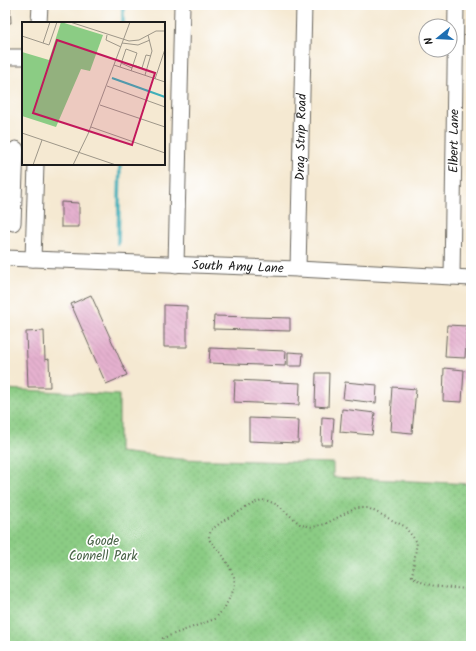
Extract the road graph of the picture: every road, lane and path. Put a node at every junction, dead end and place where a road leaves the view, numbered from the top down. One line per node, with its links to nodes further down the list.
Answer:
1 (40, 5): 5 (street)
2 (182, 5): 14 (street)
3 (304, 5): 15 (street, Drag Strip Road)
4 (456, 5): 16 (street, Elbert Lane)
5 (39, 22)
6 (5, 57): 7 (street)
7 (22, 57)
8 (14, 149): 10 (street)
9 (36, 165): 11 (street)
10 (9, 223): 11 (street)
11 (34, 223): 13 (street)
12 (5, 258): 13 (street, South Amy Lane)
13 (33, 259): 14 (street, South Amy Lane)
14 (176, 265): 15 (street, South Amy Lane)
15 (298, 269): 16 (street, South Amy Lane)
16 (452, 277): 17 (street, South Amy Lane)
17 (471, 278)
18 (471, 589): 19 (path)
19 (159, 646)

